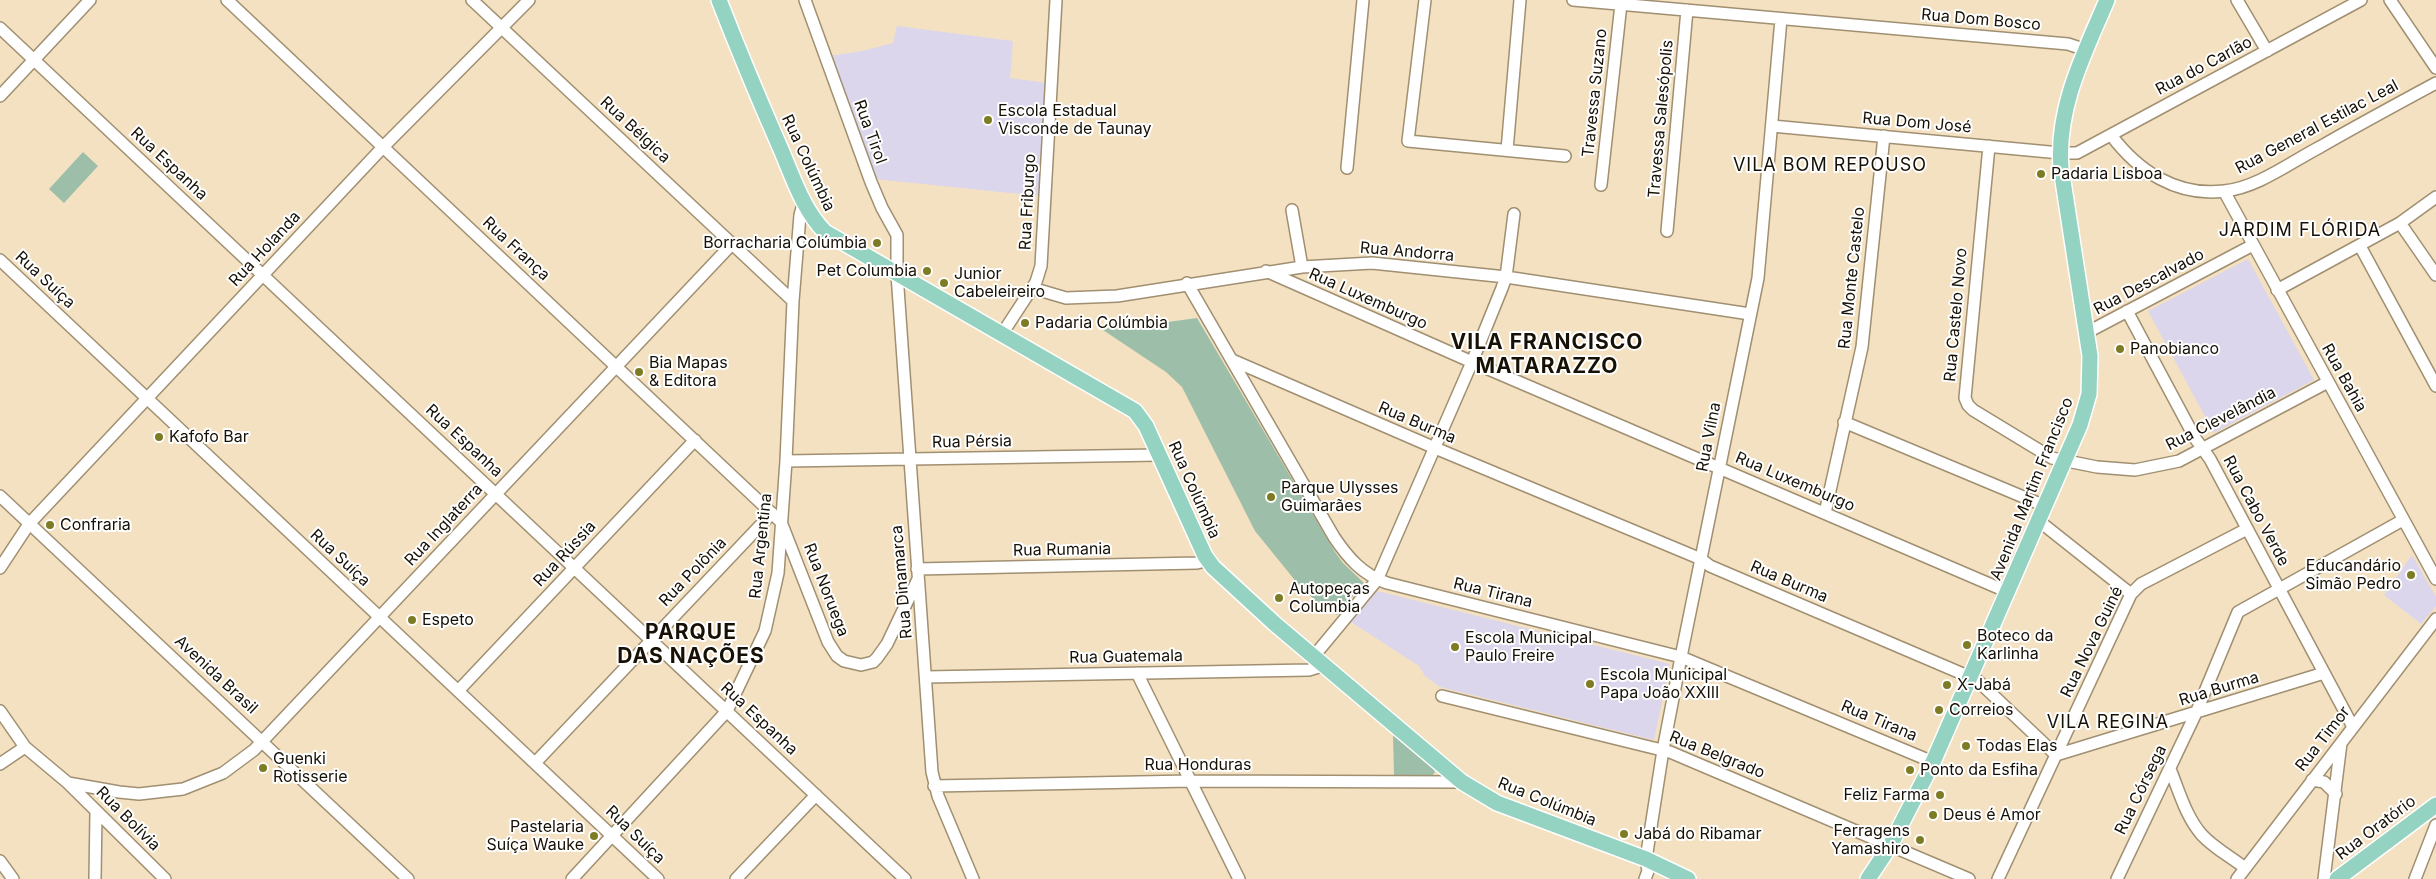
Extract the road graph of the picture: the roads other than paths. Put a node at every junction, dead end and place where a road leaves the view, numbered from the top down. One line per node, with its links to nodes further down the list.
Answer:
1 (90, 0): 25 (street)
2 (227, 0): 32 (street, Rua França)
3 (472, 0): 21 (street, Rua Bélgica)
4 (529, 0): 21 (street, Rua Holanda)
5 (713, 0): 24 (main road, Rua Colúmbia)
6 (719, 0): 24 (main road, Rua Colúmbia)
7 (805, 0): 54 (street, Rua Tirol)
8 (1056, 0): 61 (street, Rua Friburgo)
9 (1363, 0): 37 (street)
10 (1425, 0): 34 (street)
11 (1520, 0): 34 (street)
12 (1573, 0): 17 (street, Rua Dom Bosco)
13 (2107, 0): 22 (main road, Avenida Martim Francisco)
14 (2237, 0): 23 (street)
15 (2361, 0): 23 (street, Rua do Carlão)
16 (2390, 0): 26 (street)
17 (1621, 4): 18 (street, Rua Dom Bosco); 38 (street, Travessa Suzano)
18 (1686, 10): 19 (street, Rua Dom Bosco); 46 (street, Travessa Salesópolis)
19 (1781, 19): 22 (street, Rua Dom Bosco); 29 (street, Rua Vilna)
20 (0, 28): 25 (street, Rua Espanha)
21 (503, 28): 32 (street, Rua Holanda); 48 (street, Rua Bélgica)
22 (2086, 50): 35 (main road, Avenida Martim Francisco)
23 (2267, 51): 30 (street, Rua do Carlão)
24 (739, 52): 41 (main road, Rua Colúmbia)
25 (34, 60): 28 (street); 56 (street, Rua Espanha)
26 (2436, 68)
27 (2436, 83): 39 (street, Rua General Estilac Leal)
28 (0, 96)
29 (1772, 126): 31 (street, Rua Dom José); 65 (street, Rua Vilna)
30 (2111, 135): 35 (street, Rua do Carlão); 39 (street, Rua General Estilac Leal)
31 (1884, 136): 33 (street, Rua Dom José); 74 (street, Rua Monte Castelo)
32 (384, 146): 56 (street, Rua Holanda); 70 (street, Rua França)
33 (1989, 146): 35 (street, Rua Dom José); 81 (street, Rua Castelo Novo)
34 (1507, 150): 36 (street)
35 (2060, 153): 66 (main road, Avenida Martim Francisco)
36 (1565, 156)
37 (1347, 168)
38 (1601, 185)
39 (2224, 191): 49 (street, Rua Bahia)
40 (2436, 198): 45 (street)
41 (804, 201): 44 (main road, Rua Colúmbia); 47 (street, Rua Argentina)
42 (1292, 210): 52 (street)
43 (1514, 214): 57 (street)
44 (815, 219): 47 (street); 54 (main road, Rua Colúmbia)
45 (2400, 223): 50 (street); 55 (street)
46 (1667, 231)
47 (798, 238): 60 (street, Rua Argentina)
48 (732, 244): 59 (street, Rua Bélgica); 70 (street, Rua Inglaterra)
49 (2253, 245): 62 (street, Rua Bahia); 64 (street, Rua Descalvado)
50 (2360, 246): 62 (street); 72 (street)
51 (0, 260): 73 (street, Rua Suíça)
52 (1302, 267): 53 (street, Rua Andorra); 57 (street, Rua Andorra)
53 (1266, 271): 58 (street, Rua Andorra); 69 (street, Rua Luxemburgo)
54 (897, 274): 67 (main road, Rua Colúmbia); 79 (street, Rua Dinamarca)
55 (2436, 275)
56 (263, 276): 73 (street, Rua Holanda); 83 (street, Rua Espanha)
57 (1506, 277): 65 (street, Rua Andorra); 69 (street)
58 (1188, 283): 61 (street, Rua Andorra); 68 (street, Rua Tirana)
59 (774, 284): 60 (street); 63 (street, Rua Bélgica)
60 (794, 287): 63 (street, Rua Argentina)
61 (1032, 288): 67 (street, Rua Friburgo)
62 (2277, 290): 71 (street, Rua Bahia)
63 (792, 301): 80 (street, Rua Argentina)
64 (2127, 311): 66 (street, Rua Descalvado); 77 (street, Rua Cabo Verde)
65 (1750, 314): 82 (street, Rua Vilna)
66 (2086, 333): 81 (main road, Avenida Martim Francisco)
67 (1002, 334): 78 (main road, Rua Colúmbia)
68 (1232, 360): 76 (street, Rua Burma); 99 (street, Rua Tirana)
69 (1472, 362): 76 (street); 82 (street, Rua Luxemburgo)
70 (616, 366): 75 (street, Rua França); 83 (street, Rua Inglaterra)
71 (2328, 382): 77 (street, Rua Clevelândia); 88 (street, Rua Bahia)
72 (2436, 386)
73 (147, 399): 91 (street, Rua Holanda); 103 (street, Rua Suíça)
74 (1844, 422): 85 (street); 87 (street, Rua Monte Castelo)
75 (695, 440): 86 (street, Rua França); 96 (street, Rua Rússia)
76 (1435, 448): 93 (street, Rua Burma); 99 (street)
77 (2204, 449): 81 (street, Rua Clevelândia); 92 (street, Rua Cabo Verde)
78 (1160, 455): 79 (street, Rua Pérsia); 94 (main road, Rua Colúmbia)
79 (909, 459): 80 (street, Rua Pérsia); 97 (street, Rua Dinamarca)
80 (786, 461): 90 (street, Rua Argentina)
81 (2064, 461): 85 (main road, Avenida Martim Francisco)
82 (1719, 467): 87 (street, Rua Luxemburgo); 93 (street, Rua Vilna)
83 (496, 493): 96 (street, Rua Espanha); 103 (street, Rua Inglaterra)
84 (0, 496): 91 (street, Avenida Brasil)
85 (2045, 506): 89 (main road, Avenida Martim Francisco)
86 (772, 513): 90 (street, Rua França); 105 (street, Rua Polônia)
87 (1825, 513): 101 (street, Rua Luxemburgo)
88 (2402, 520): 98 (street, Rua Bahia); 100 (street, Rua Córsega)
89 (2038, 521): 101 (main road, Avenida Martim Francisco); 102 (street)
90 (781, 522): 97 (street, Rua Noruega); 115 (street, Rua Argentina)
91 (29, 524): 95 (street, Rua Holanda); 118 (street, Avenida Brasil)
92 (2247, 529): 100 (street, Rua Cabo Verde); 102 (street, Rua Nova Guiné)
93 (1701, 559): 106 (street, Rua Vilna); 111 (street, Rua Burma)
94 (1208, 560): 97 (street, Rua Rumania); 107 (main road, Rua Colúmbia)
95 (0, 568)
96 (574, 568): 105 (street, Rua Espanha); 112 (street, Rua Rússia)
97 (918, 574): 110 (street, Rua Dinamarca)
98 (2436, 579)
99 (1377, 580): 106 (street, Rua Tirana); 107 (street)
100 (2279, 588): 109 (street, Rua Cabo Verde); 116 (street, Rua Córsega)
101 (2008, 592): 111 (main road, Avenida Martim Francisco)
102 (2131, 594): 122 (street, Rua Nova Guiné)
103 (380, 617): 112 (street, Rua Suíça); 118 (street, Rua Inglaterra)
104 (2436, 619): 117 (street, Rua Timor)
105 (651, 640): 115 (street, Rua Espanha); 124 (street, Rua Polônia)
106 (1681, 657): 121 (street, Rua Vilna); 123 (street, Rua Tirana)
107 (1319, 660): 108 (street, Rua Guatemala); 129 (main road, Rua Colúmbia)
108 (1137, 673): 110 (street, Rua Guatemala); 128 (street)
109 (2324, 673): 116 (street, Rua Burma); 117 (street, Rua Cabo Verde)
110 (926, 677): 131 (street, Rua Dinamarca)
111 (1971, 678): 122 (street, Rua Burma); 123 (main road, Avenida Martim Francisco)
112 (458, 691): 124 (street, Rua Suíça)
113 (1442, 696): 121 (street, Rua Belgrado)
114 (0, 711): 120 (street, Rua Bolívia)
115 (727, 711): 133 (street, Rua Espanha); 137 (street, Rua Argentina)
116 (2196, 713): 122 (street, Rua Burma); 126 (street, Rua Córsega)
117 (2353, 727): 119 (street, Rua Timor)
118 (263, 741): 130 (street, Rua Inglaterra); 146 (street, Avenida Brasil)
119 (2341, 743): 127 (street, Rua Timor); 132 (street)
120 (25, 747): 125 (street); 130 (street, Rua Bolívia)
121 (1663, 750): 138 (street, Rua Belgrado); 139 (street, Rua Vilna)
122 (2056, 755): 156 (street, Rua Nova Guiné)
123 (1933, 762): 138 (main road, Avenida Martim Francisco)
124 (535, 763): 137 (street, Rua Suíça)
125 (0, 764)
126 (2170, 769): 141 (street); 157 (street, Rua Córsega)
127 (2312, 780): 132 (street); 141 (street, Rua Timor)
128 (1190, 781): 129 (street, Rua Honduras); 131 (street, Rua Honduras); 151 (street)
129 (1462, 782): 139 (main road, Rua Colúmbia)
130 (68, 783): 135 (street, Rua Bolívia)
131 (934, 786): 150 (street, Rua Dinamarca)
132 (2336, 794): 159 (street)
133 (816, 795): 142 (street, Rua Espanha); 149 (street)
134 (2436, 805): 160 (main road, Rua Oratório)
135 (96, 812): 144 (street); 145 (street, Rua Bolívia)
136 (2436, 826): 161 (street)
137 (613, 836): 147 (street, Rua Argentina); 148 (street, Rua Suíça)
138 (1890, 846): 154 (main road, Avenida Martim Francisco); 155 (street, Rua Belgrado)
139 (1646, 859): 152 (street, Rua Vilna); 153 (main road, Rua Colúmbia)
140 (0, 861): 143 (street)
141 (2245, 868): 158 (street, Rua Timor)
142 (901, 877)
143 (12, 879)
144 (94, 879)
145 (165, 879)
146 (408, 879)
147 (572, 879)
148 (658, 879)
149 (736, 879)
150 (973, 879)
151 (1239, 879)
152 (1645, 879)
153 (1688, 879)
154 (1868, 879)
155 (1969, 879)
156 (1998, 879)
157 (2117, 879)
158 (2236, 879)
159 (2324, 879)
160 (2337, 879)
161 (2415, 879)

